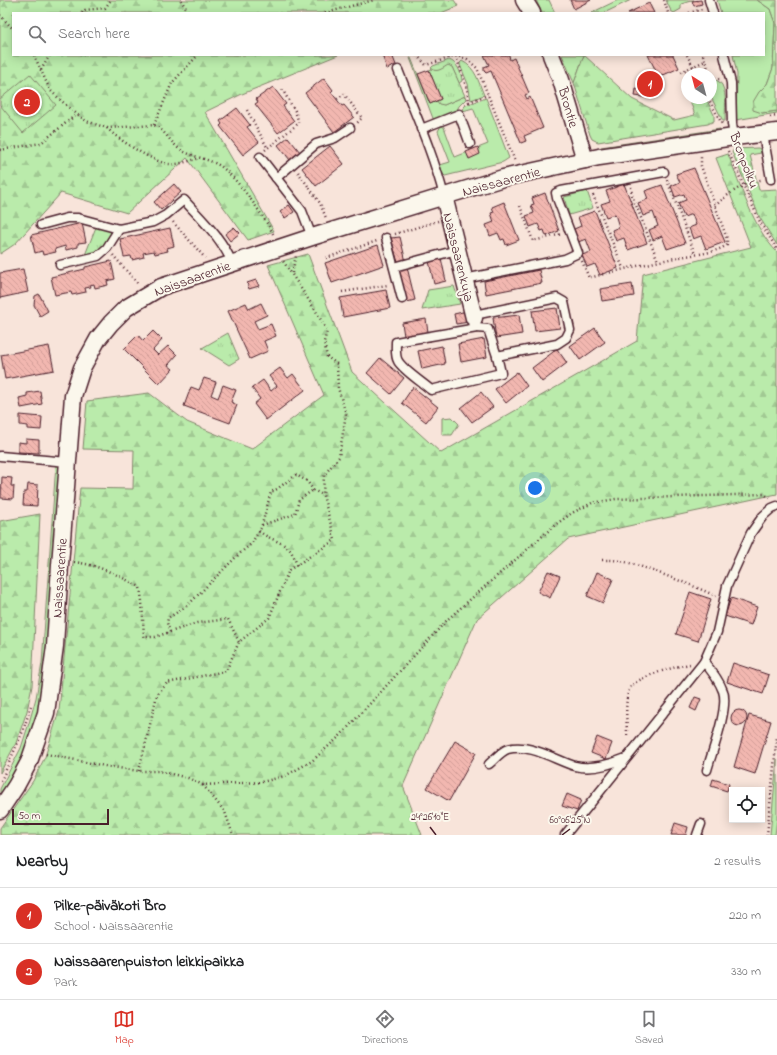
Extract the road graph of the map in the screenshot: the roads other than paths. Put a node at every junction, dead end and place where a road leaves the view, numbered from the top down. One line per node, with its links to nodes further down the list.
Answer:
1 (524, 0): 3 (street)
2 (709, 0): 4 (lane)
3 (531, 12)
4 (713, 12)
5 (551, 56): 14 (street, Brontie)
6 (724, 56): 11 (lane)
7 (398, 70): 9 (lane)
8 (350, 128): 16 (lane)
9 (422, 129): 12 (lane); 18 (lane)
10 (773, 133): 11 (street, Naissaarentie); 17 (lane)
11 (730, 138): 14 (street, Naissaarentie)
12 (470, 144)
13 (260, 157): 16 (lane)
14 (585, 160): 18 (street, Naissaarentie)
15 (664, 172): 27 (lane)
16 (276, 178): 21 (lane)
17 (771, 179)
18 (444, 196): 21 (street, Naissaarentie); 23 (street, Naissaarenkuja)
19 (41, 225): 20 (lane)
20 (119, 229): 24 (lane); 25 (lane)
21 (309, 231): 24 (street, Naissaarentie)
22 (386, 238): 26 (lane)
23 (457, 250): 26 (lane); 27 (street, Naissaarenkuja)
24 (232, 263): 32 (street, Naissaarentie)
25 (60, 265)
26 (394, 268): 28 (lane)
27 (464, 279): 29 (street, Naissaarenkuja)
28 (402, 299)
29 (476, 323): 30 (lane); 30 (lane); 30 (lane)
30 (497, 356)
31 (0, 456): 32 (lane)
32 (68, 462): 38 (street, Naissaarentie)
33 (775, 503): 34 (lane)
34 (704, 662): 35 (lane); 37 (lane)
35 (627, 757): 36 (lane); 40 (lane)
36 (489, 764)
37 (707, 770)
38 (0, 810)
39 (701, 824): 41 (lane)
40 (565, 835)
41 (697, 835)

